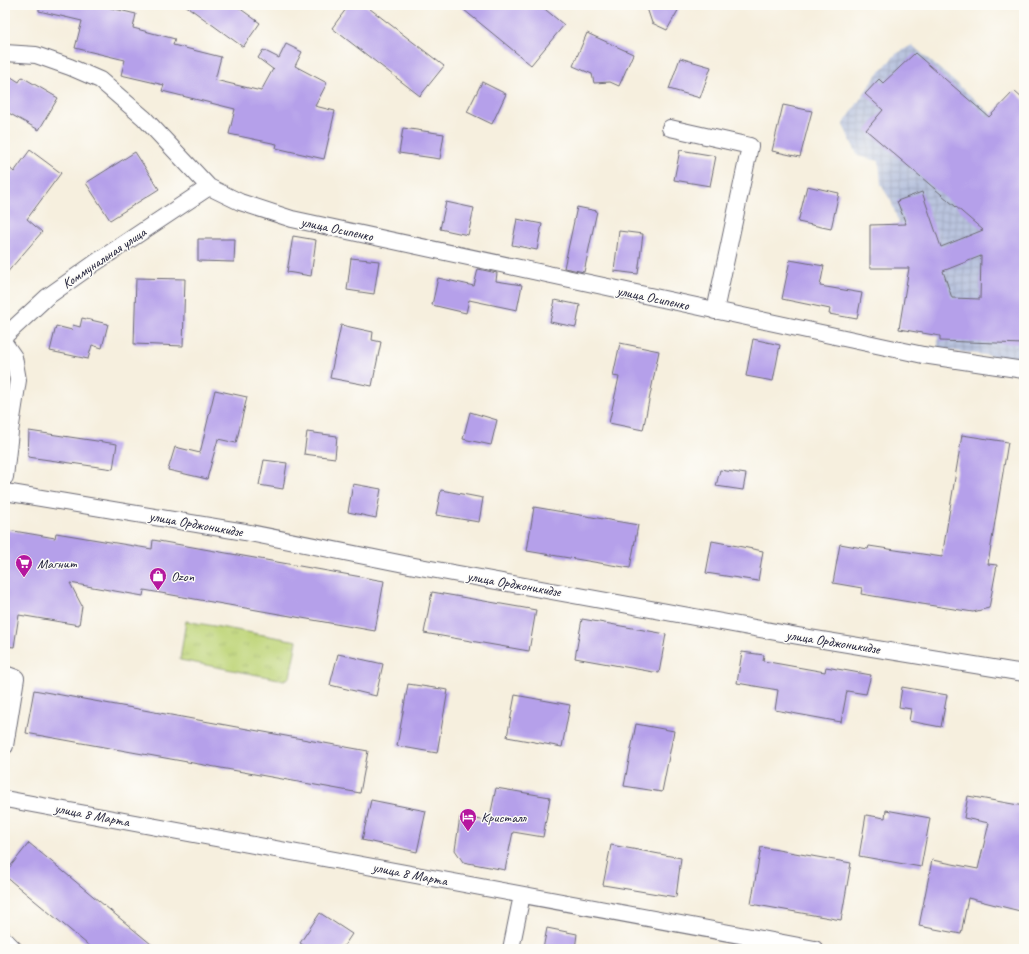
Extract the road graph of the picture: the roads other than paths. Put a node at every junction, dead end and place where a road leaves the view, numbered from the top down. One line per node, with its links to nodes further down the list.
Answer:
1 (5, 53): 3 (street, улица Осипенко)
2 (670, 128): 4 (street)
3 (209, 187): 4 (street, улица Осипенко); 5 (street, Коммунальная улица)
4 (715, 311): 7 (street, улица Осипенко)
5 (5, 336)
6 (5, 344): 8 (street)
7 (1024, 370)
8 (5, 477)
9 (5, 492): 10 (street, улица Орджоникидзе)
10 (1024, 673)
11 (5, 674): 12 (street)
12 (5, 746)
13 (5, 799): 14 (street, улица 8 Марта)
14 (522, 895): 17 (street); 18 (street, улица 8 Марта)
15 (5, 940): 16 (street)
16 (14, 949)
17 (511, 949)
18 (815, 949)

